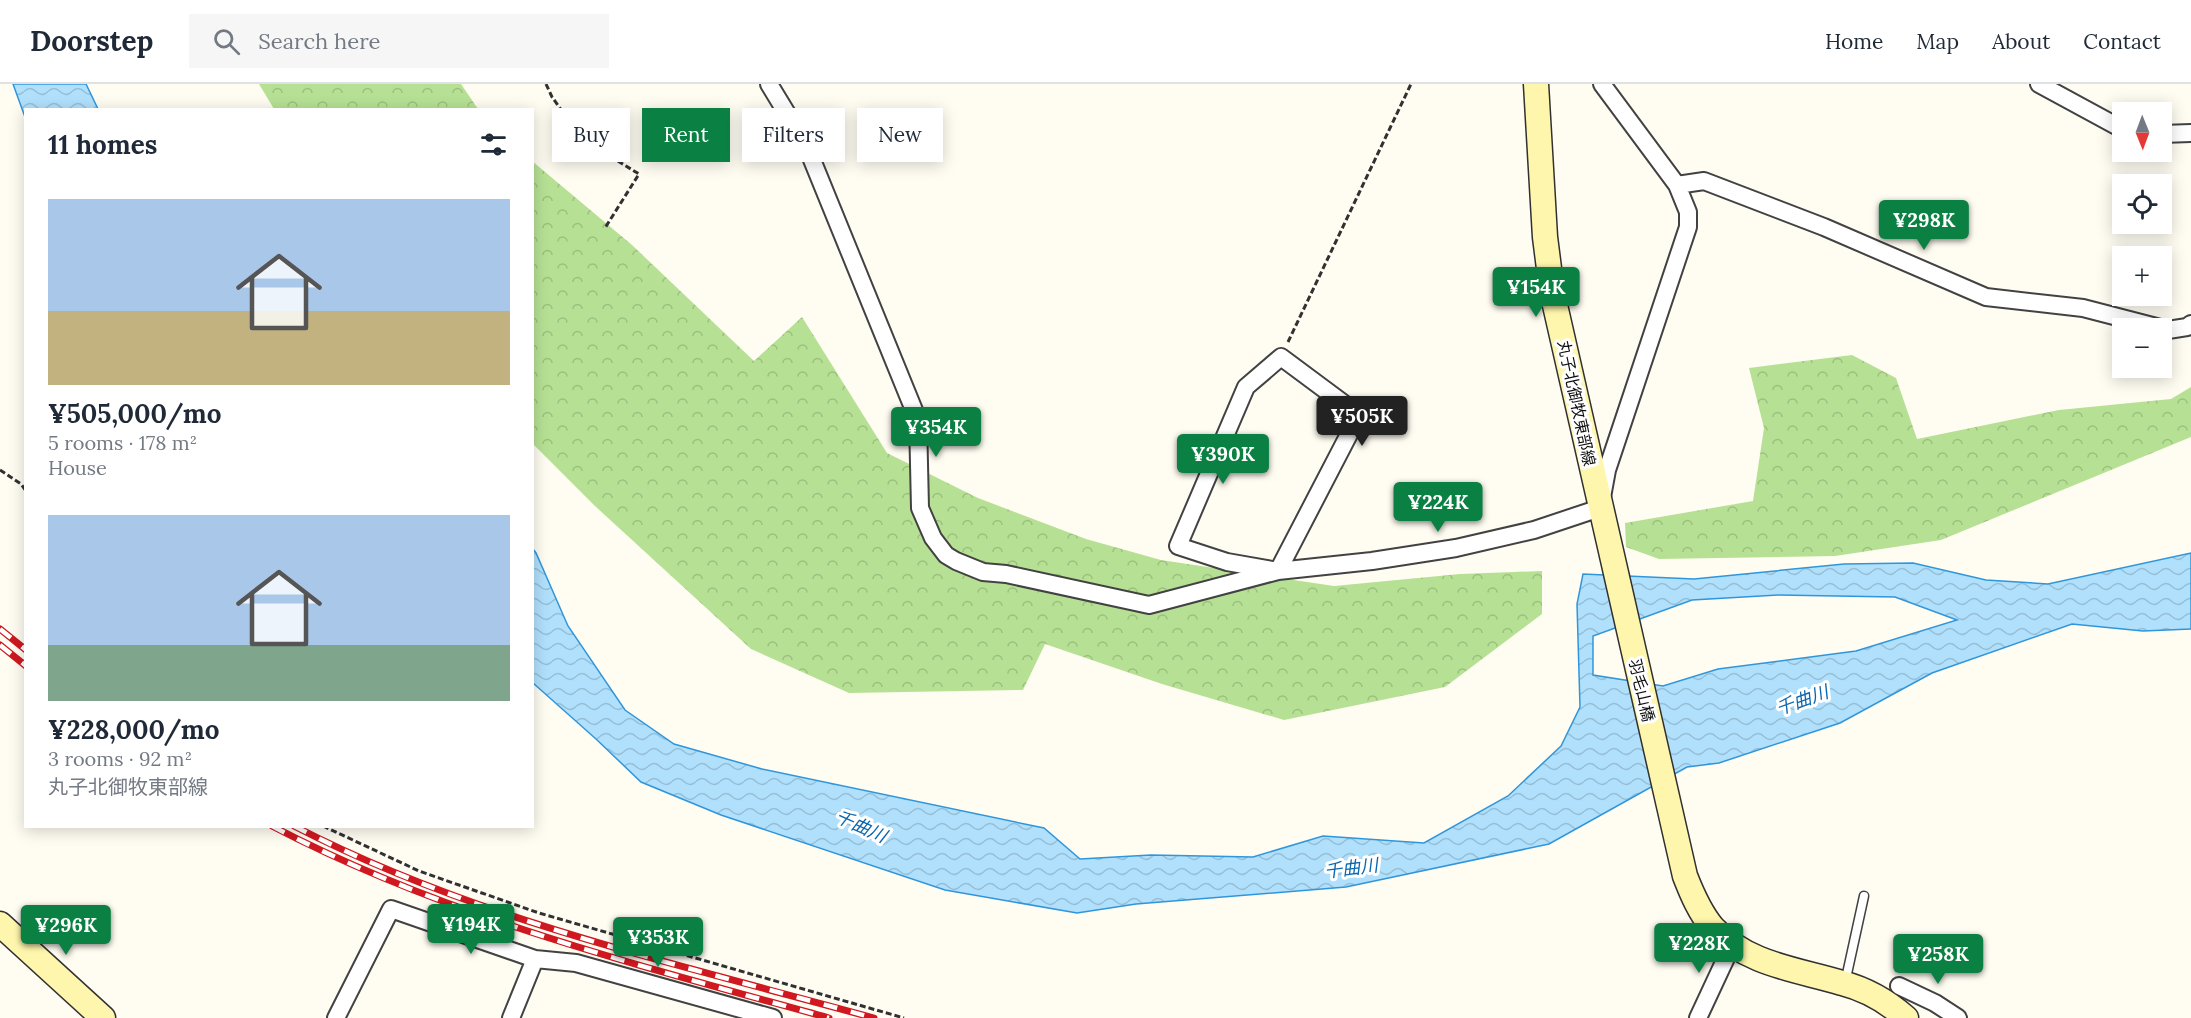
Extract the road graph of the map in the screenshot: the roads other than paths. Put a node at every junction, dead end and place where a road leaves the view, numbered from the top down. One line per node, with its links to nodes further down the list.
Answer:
1 (769, 84): 12 (street)
2 (1536, 84): 10 (main road, 丸子北御牧東部線)
3 (1602, 84): 8 (street)
4 (2039, 84): 5 (street)
5 (2112, 124)
6 (2191, 133): 7 (street)
7 (2172, 134)
8 (1677, 185): 9 (street); 10 (street)
9 (2191, 324)
10 (1600, 508): 11 (main road, 丸子北御牧東部線); 12 (street)
11 (1609, 541): 15 (main road, 羽毛山橋)
12 (1278, 571): 12 (street)
13 (1864, 896): 17 (lane)
14 (0, 924): 20 (main road)
15 (1732, 945): 17 (main road); 23 (street)
16 (535, 959): 19 (street); 21 (street); 22 (street)
17 (1845, 983): 24 (main road)
18 (1899, 986): 25 (street)
19 (340, 1017)
20 (103, 1018)
21 (511, 1018)
22 (773, 1018)
23 (1698, 1018)
24 (1906, 1018)
25 (1958, 1018)

